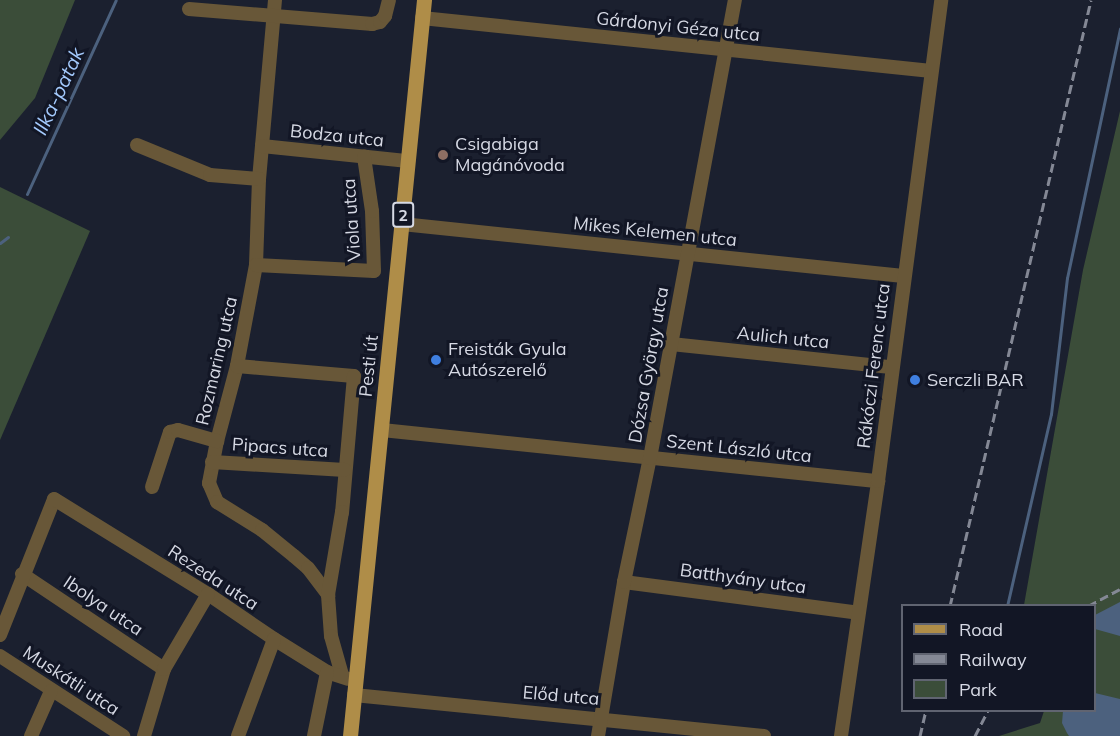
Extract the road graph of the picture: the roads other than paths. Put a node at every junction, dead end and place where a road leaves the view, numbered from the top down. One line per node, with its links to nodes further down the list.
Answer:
1 (275, 0): 7 (street, Rozmaring utca)
2 (388, 0): 7 (street)
3 (424, 0): 8 (main road, Pesti út / 2)
4 (735, 0): 9 (street, Dózsa György utca)
5 (941, 0): 10 (street, Rákóczi Ferenc utca)
6 (189, 9): 7 (street)
7 (273, 18): 12 (street, Rozmaring utca)
8 (422, 18): 9 (street, Gárdonyi Géza utca); 14 (main road, Pesti út / 2)
9 (725, 50): 10 (street, Gárdonyi Géza utca); 17 (street, Dózsa György utca)
10 (931, 71): 19 (street, Rákóczi Ferenc utca)
11 (137, 145): 15 (street)
12 (262, 146): 13 (street, Bodza utca); 15 (street, Rozmaring utca)
13 (364, 157): 14 (street, Bodza utca); 18 (street, Viola utca)
14 (408, 161): 16 (main road, Pesti út / 2)
15 (259, 179): 18 (street, Rozmaring utca)
16 (402, 224): 17 (street, Mikes Kelemen utca); 23 (main road, Pesti út / 2)
17 (687, 253): 19 (street, Mikes Kelemen utca); 20 (street, Dózsa György utca)
18 (256, 265): 21 (street, Rozmaring utca)
19 (903, 276): 22 (street, Rákóczi Ferenc utca)
20 (671, 344): 22 (street, Aulich utca); 25 (street, Dózsa György utca)
21 (237, 366): 24 (street, Rozmaring utca); 27 (street, Pesti út)
22 (891, 367): 28 (street, Rákóczi Ferenc utca)
23 (382, 430): 25 (street, Szent László utca); 40 (main road, Pesti út / 2)
24 (217, 441): 26 (street, Rozmaring utca); 29 (street)
25 (650, 458): 28 (street, Szent László utca); 31 (street, Dózsa György utca)
26 (212, 462): 27 (street, Pipacs utca); 33 (street, Rozmaring utca)
27 (345, 470): 33 (street, Pesti út)
28 (878, 481): 34 (street, Rákóczi Ferenc utca)
29 (152, 487)
30 (22, 574): 32 (street, Rezeda utca); 35 (street); 38 (street, Ibolya utca)
31 (624, 582): 34 (street, Batthyány utca); 42 (street, Dózsa György utca)
32 (208, 594): 36 (street, Rezeda utca); 38 (street)
33 (328, 595): 40 (street)
34 (858, 613): 51 (street, Rákóczi Ferenc utca)
35 (0, 635)
36 (274, 639): 39 (street, Rezeda utca); 46 (street)
37 (0, 656): 41 (street, Muskátli utca)
38 (164, 669): 45 (street)
39 (327, 672): 40 (street, Rezeda utca); 47 (street)
40 (351, 683): 42 (street, Előd utca); 48 (main road, Pesti út / 2)
41 (51, 691): 43 (street); 44 (street, Muskátli utca)
42 (601, 718): 49 (street, Dózsa György utca); 50 (street, Előd utca)
43 (31, 736)
44 (123, 736)
45 (144, 736)
46 (238, 736)
47 (314, 736)
48 (350, 736)
49 (598, 736)
50 (764, 736)
51 (841, 736)

